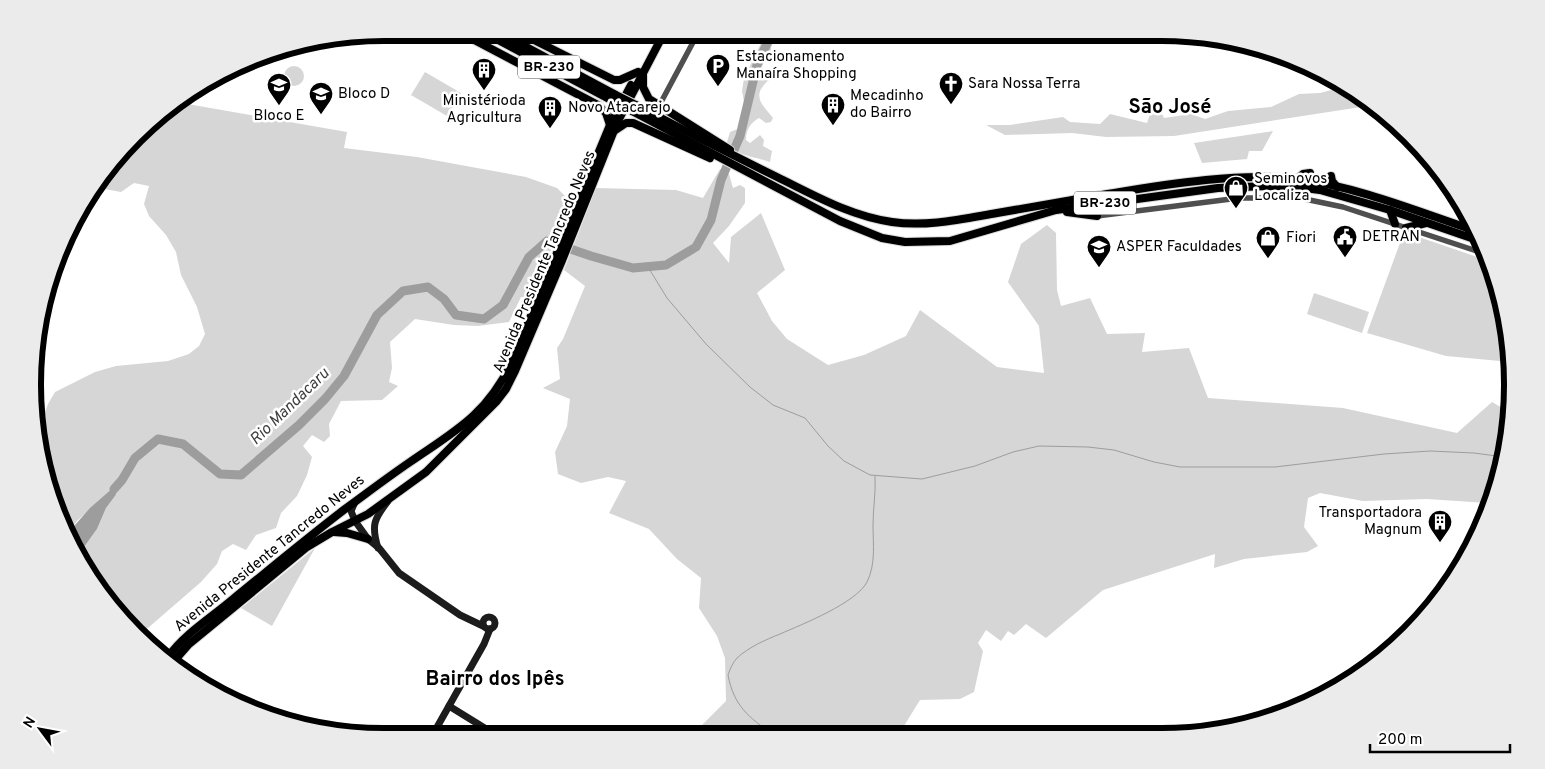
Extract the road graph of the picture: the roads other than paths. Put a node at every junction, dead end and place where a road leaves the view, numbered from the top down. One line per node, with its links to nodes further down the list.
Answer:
1 (476, 41): 11 (main road)
2 (501, 41): 9 (main road, BR-230)
3 (514, 41): 9 (main road, BR-230)
4 (536, 41): 8 (main road)
5 (655, 41): 8 (main road)
6 (659, 41): 8 (main road)
7 (694, 41): 10 (street)
8 (641, 72): 9 (main road, Avenida Presidente Tancredo Neves); 10 (main road)
9 (619, 101): 11 (main road, Avenida Presidente Tancredo Neves); 12 (main road, BR-230, bridge)
10 (660, 106): 12 (main road)
11 (612, 128): 12 (main road); 27 (main road, Avenida Presidente Tancredo Neves)
12 (727, 157): 13 (main road); 13 (main road, BR-230)
13 (744, 166): 16 (main road, BR-230); 19 (main road, BR-230)
14 (1310, 173): 16 (main road)
15 (1331, 176): 17 (main road)
16 (1297, 179): 17 (main road, BR-230)
17 (1337, 187): 23 (main road, BR-230)
18 (1390, 210): 19 (main road, BR-230); 21 (main road, BR-230); 22 (main road)
19 (1035, 215): 20 (main road)
20 (1097, 216): 22 (street)
21 (1427, 223): 24 (main road); 25 (main road, BR-230)
22 (1395, 224): 24 (street)
23 (1465, 227)
24 (1406, 228): 26 (street)
25 (1470, 238)
26 (1477, 251)
27 (558, 262): 28 (main road, Avenida Presidente Tancredo Neves); 29 (main road, Avenida Presidente Tancredo Neves)
28 (419, 456): 29 (main road); 31 (main road, Avenida Presidente Tancredo Neves)
29 (426, 472): 30 (main road, Avenida Presidente Tancredo Neves)
30 (388, 501): 32 (main road, Avenida Presidente Tancredo Neves); 35 (main road)
31 (356, 502): 32 (main road); 39 (main road, Avenida Presidente Tancredo Neves)
32 (355, 521): 33 (main road, Avenida Presidente Tancredo Neves); 34 (main road)
33 (332, 532): 34 (main road); 40 (main road, Avenida Presidente Tancredo Neves)
34 (368, 539): 35 (main road)
35 (378, 548): 36 (main road)
36 (456, 611): 37 (main road); 38 (main road)
37 (485, 617): 38 (main road); 38 (main road)
38 (487, 628): 41 (main road)
39 (171, 653)
40 (177, 658)
41 (449, 706): 42 (main road); 43 (main road)
42 (437, 728)
43 (485, 728)

